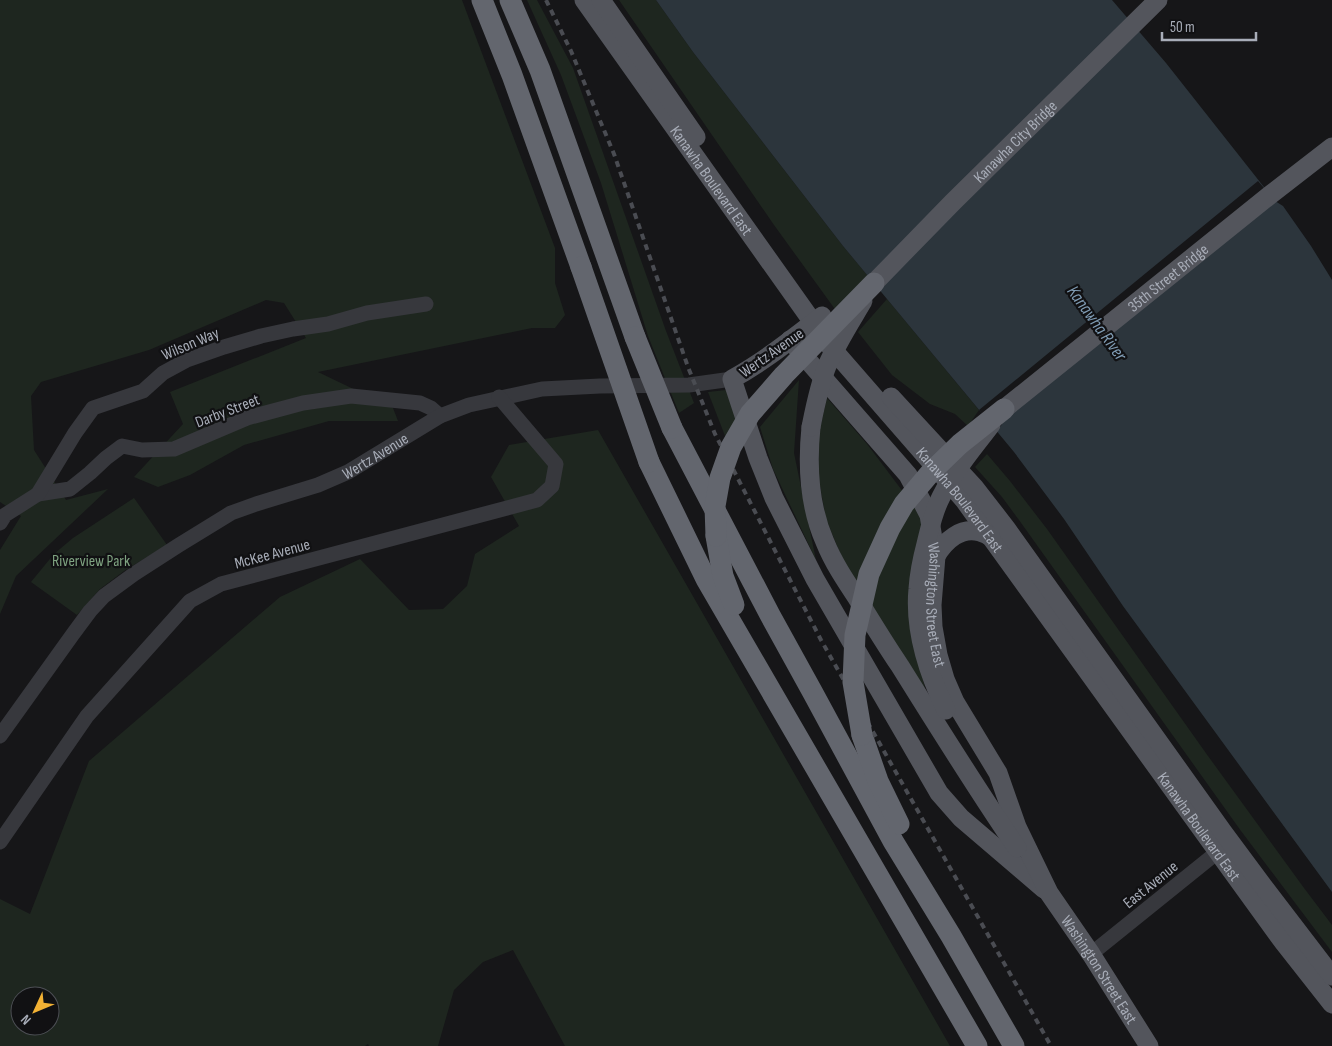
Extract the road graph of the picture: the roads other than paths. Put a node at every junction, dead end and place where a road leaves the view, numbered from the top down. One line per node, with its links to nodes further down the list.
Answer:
1 (482, 0): 19 (highway, bridge)
2 (510, 0): 25 (highway, bridge)
3 (584, 0): 9 (main road, Kanawha Boulevard East)
4 (601, 0): 9 (main road, Kanawha Boulevard East)
5 (1158, 0): 7 (main road, Kanawha City Bridge)
6 (1332, 147): 13 (main road, 35th Street Bridge)
7 (874, 283): 19 (highway, bridge); 24 (main road, Kanawha City Bridge, bridge)
8 (426, 304): 15 (street, Wilson Way)
9 (818, 319): 10 (main road, Wertz Avenue); 17 (main road, Kanawha Boulevard East); 23 (main road, Kanawha Boulevard East)
10 (790, 340): 11 (main road, Wertz Avenue); 18 (main road, Washington Street East)
11 (732, 379): 12 (street, Wertz Avenue); 24 (main road, Washington Street East)
12 (499, 397): 14 (street, Wertz Avenue); 22 (street, McKee Avenue)
13 (1004, 409): 21 (main road, 35th Street Bridge, bridge); 25 (highway, bridge)
14 (440, 416): 15 (street, Darby Street); 20 (street, Wertz Avenue)
15 (38, 494): 16 (street, Wilson Way)
16 (0, 523)
17 (992, 537): 18 (main road); 23 (main road, Kanawha Boulevard East)
18 (936, 556): 21 (main road, Washington Street East)
19 (770, 689): 29 (highway)
20 (0, 736)
21 (1017, 827): 24 (main road, Washington Street East)
22 (0, 842)
23 (1224, 847): 26 (street, East Avenue); 27 (main road, Kanawha Boulevard East); 28 (main road, Kanawha Boulevard East)
24 (1049, 893): 26 (main road, Washington Street East)
25 (951, 936): 30 (highway)
26 (1091, 954): 31 (main road, Washington Street East)
27 (1332, 976)
28 (1332, 1004)
29 (977, 1046)
30 (1014, 1046)
31 (1149, 1046)

